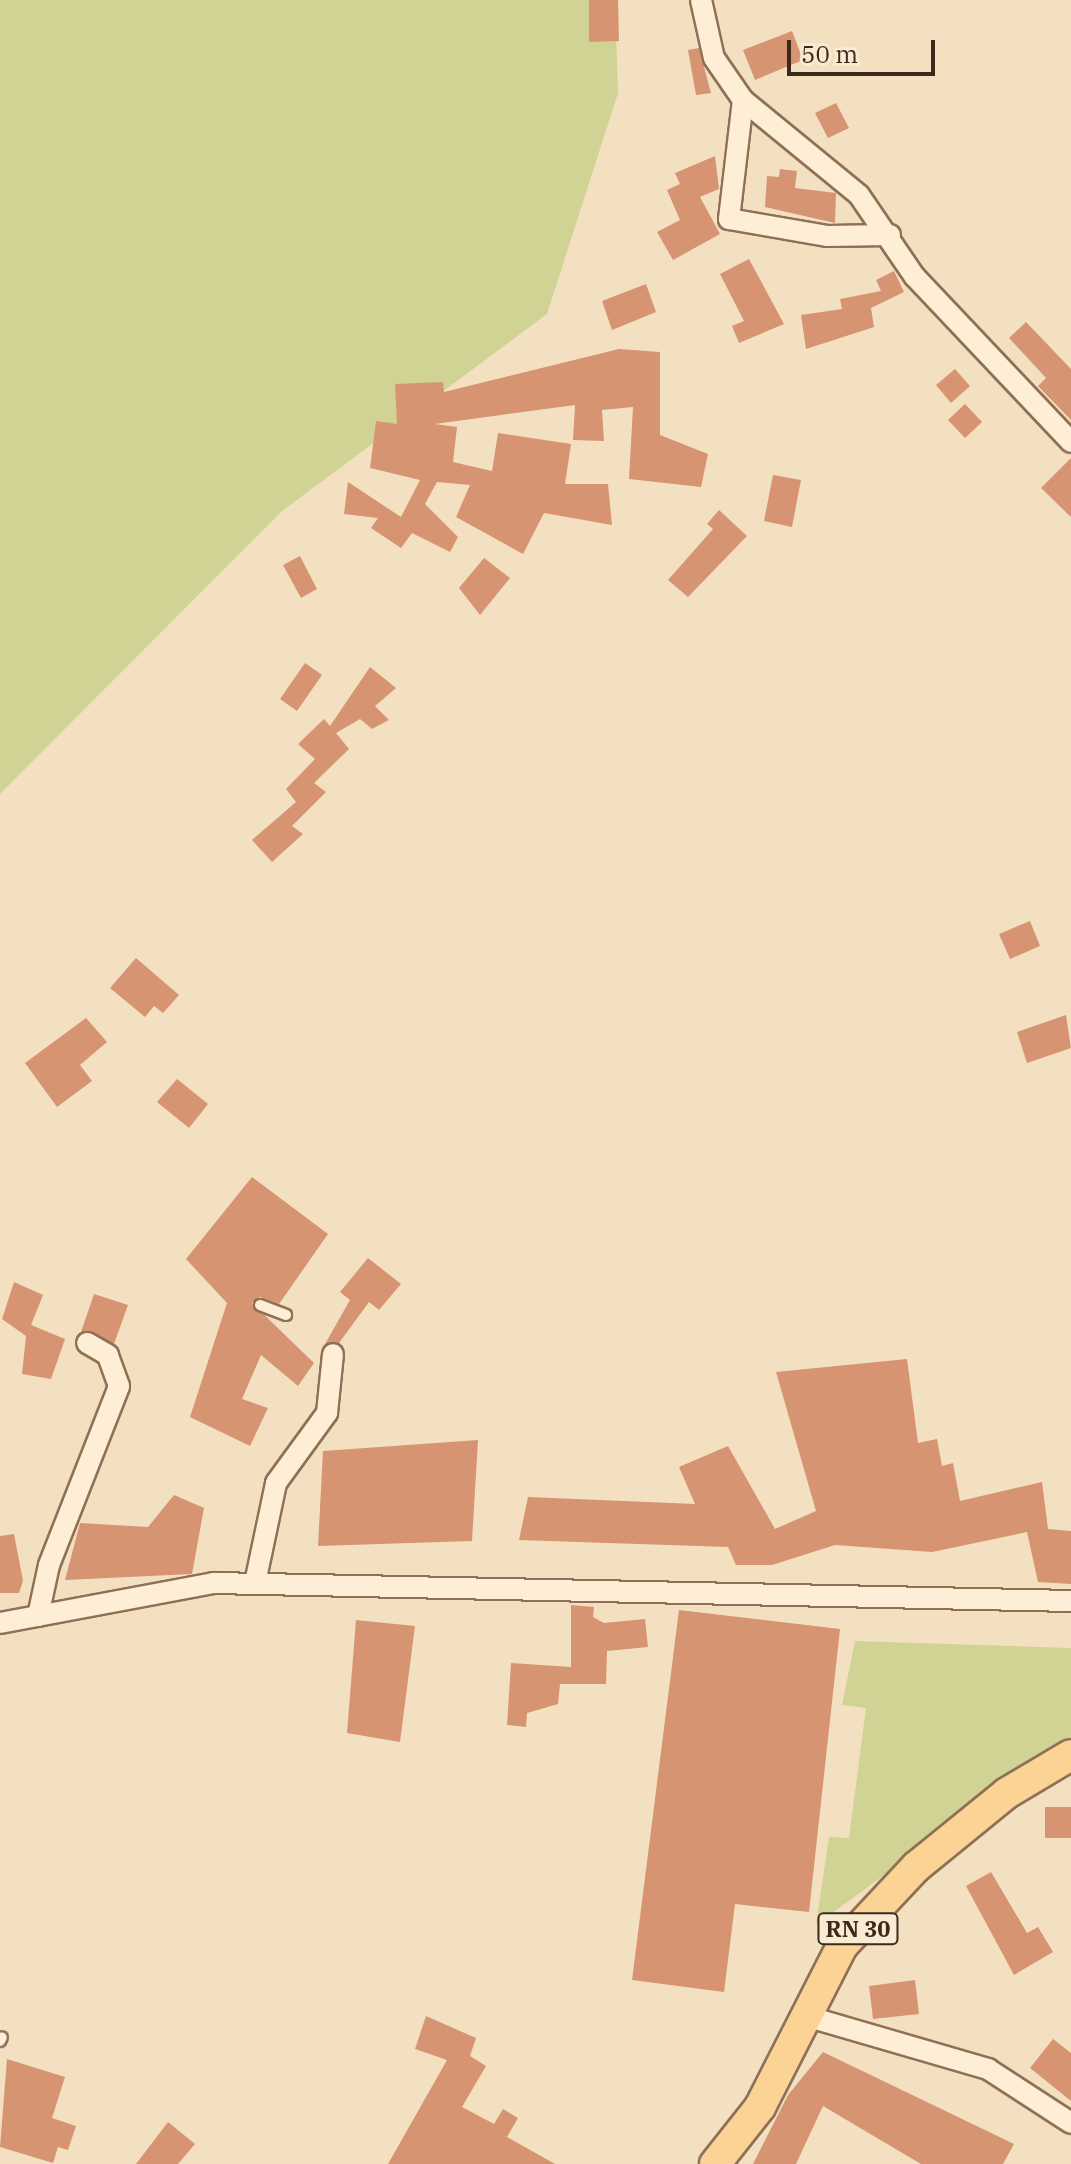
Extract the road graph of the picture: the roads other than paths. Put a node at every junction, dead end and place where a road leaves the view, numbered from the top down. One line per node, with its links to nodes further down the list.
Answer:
1 (701, 0): 2 (street)
2 (743, 100): 3 (street); 3 (street)
3 (890, 235): 4 (street)
4 (1071, 442)
5 (260, 1305): 6 (lane)
6 (286, 1315)
7 (87, 1343): 11 (street)
8 (333, 1354): 9 (street)
9 (255, 1583): 10 (street); 11 (street)
10 (1071, 1601)
11 (38, 1616): 12 (street)
12 (0, 1623)
13 (1071, 1755): 14 (main road, RN 30)
14 (802, 2015): 15 (street); 16 (main road, RN 30)
15 (1071, 2123)
16 (715, 2164)

